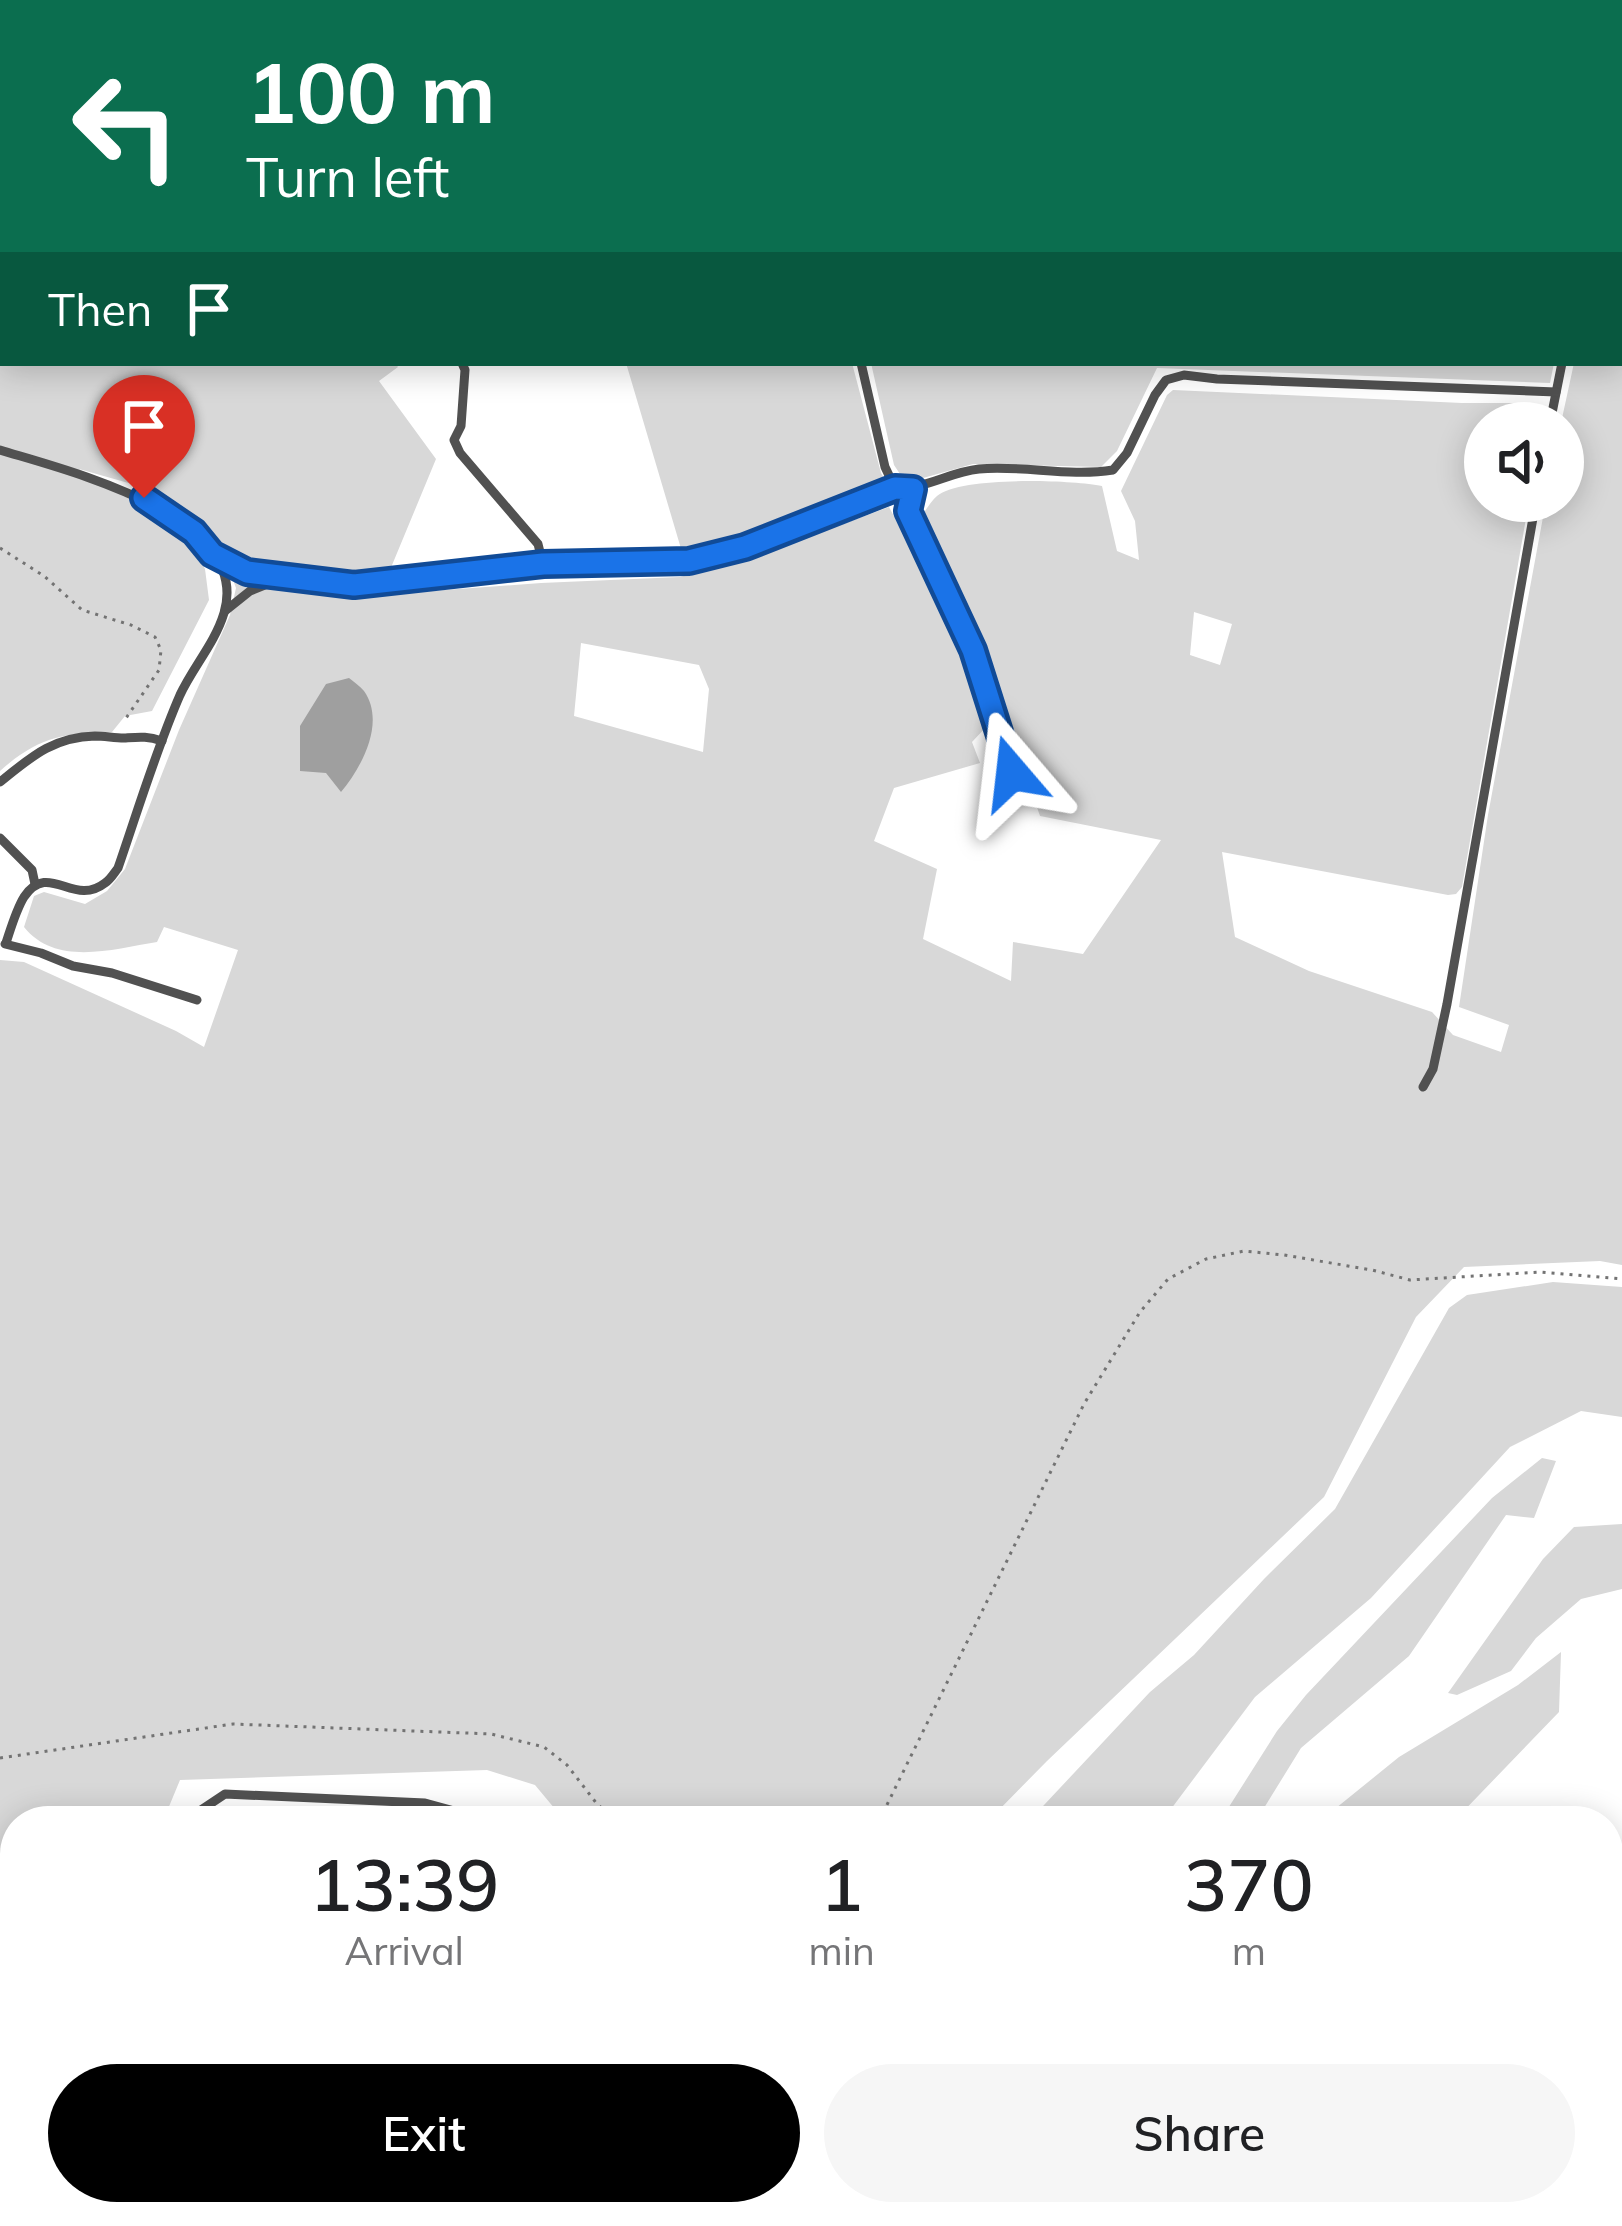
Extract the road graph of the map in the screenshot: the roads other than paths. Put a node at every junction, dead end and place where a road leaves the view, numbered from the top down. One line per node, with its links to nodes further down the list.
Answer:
1 (463, 366): 11 (lane)
2 (862, 366): 7 (lane)
3 (1561, 366): 4 (lane)
4 (1556, 392): 5 (lane); 8 (lane)
5 (1554, 402)
6 (0, 450): 10 (lane)
7 (895, 488): 8 (lane); 11 (lane)
8 (913, 489): 15 (lane)
9 (1532, 522): 21 (lane)
10 (212, 554): 12 (lane); 13 (lane)
11 (543, 564): 12 (lane)
12 (285, 577): 13 (lane)
13 (225, 611): 14 (lane)
14 (162, 741): 16 (lane); 18 (lane)
15 (1012, 773)
16 (0, 782)
17 (0, 838): 18 (lane)
18 (35, 884): 19 (lane)
19 (3, 945): 20 (lane)
20 (197, 1000)
21 (1423, 1087)
22 (207, 1806): 23 (lane)
23 (436, 1806)

